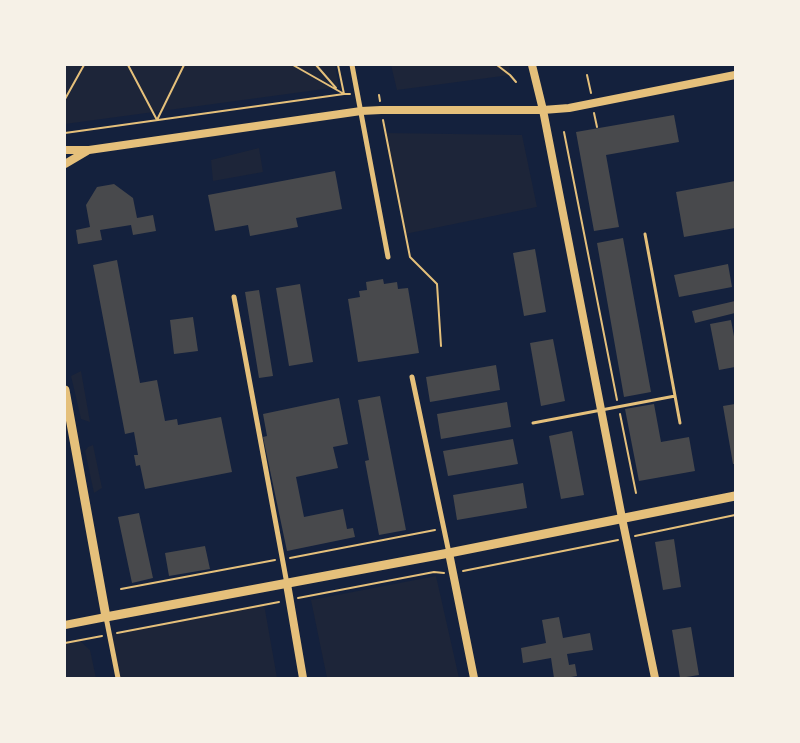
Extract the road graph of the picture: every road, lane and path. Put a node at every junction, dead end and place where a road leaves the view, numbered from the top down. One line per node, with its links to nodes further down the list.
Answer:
1 (84, 65): 17 (path)
2 (128, 65): 22 (path)
3 (184, 65): 22 (path)
4 (293, 65): 13 (path)
5 (316, 65): 13 (path)
6 (338, 65): 15 (path)
7 (352, 65): 16 (street)
8 (497, 65): 12 (path)
9 (532, 65): 19 (street)
10 (587, 75): 14 (path)
11 (735, 75): 19 (street)
12 (516, 82)
13 (338, 90): 15 (path)
14 (591, 93)
15 (344, 94): 16 (path); 22 (path)
16 (358, 94): 21 (street)
17 (65, 100)
18 (381, 110): 19 (street); 21 (street); 32 (path)
19 (543, 110): 37 (street)
20 (594, 110): 23 (path)
21 (361, 111): 27 (street); 30 (street)
22 (157, 120): 25 (path)
23 (597, 126)
24 (564, 132): 36 (path)
25 (65, 133)
26 (65, 150): 27 (street)
27 (88, 150): 28 (street)
28 (65, 164)
29 (645, 234): 35 (lane)
30 (388, 257)
31 (234, 297): 47 (street)
32 (441, 346)
33 (412, 377): 45 (street)
34 (65, 390): 49 (main road)
35 (675, 396): 36 (lane); 39 (lane)
36 (618, 407): 37 (lane); 40 (path)
37 (601, 410): 38 (lane); 43 (street)
38 (533, 423)
39 (680, 423)
40 (636, 493)
41 (735, 496): 43 (main road)
42 (735, 515): 44 (path)
43 (622, 518): 44 (street); 45 (main road)
44 (627, 538): 46 (path); 56 (street)
45 (449, 554): 46 (street); 47 (main road)
46 (453, 574): 48 (path); 55 (street)
47 (287, 584): 48 (street); 49 (main road)
48 (290, 600): 51 (path); 54 (street)
49 (106, 617): 50 (street); 51 (street)
50 (65, 625)
51 (109, 634): 52 (path); 53 (street)
52 (65, 643)
53 (118, 678)
54 (303, 678)
55 (474, 678)
56 (655, 678)

